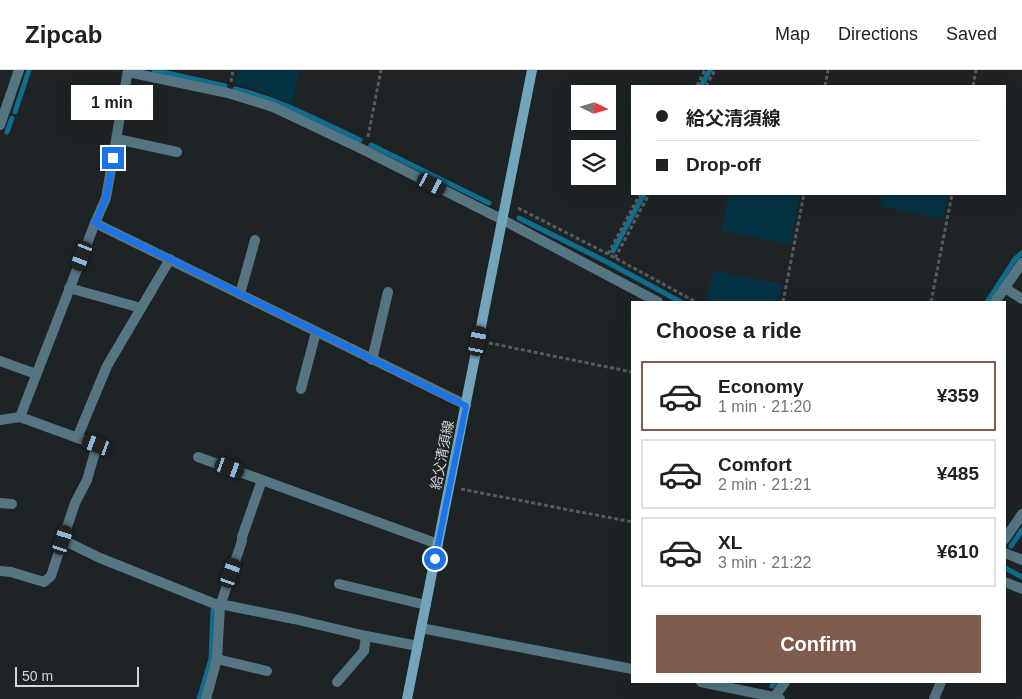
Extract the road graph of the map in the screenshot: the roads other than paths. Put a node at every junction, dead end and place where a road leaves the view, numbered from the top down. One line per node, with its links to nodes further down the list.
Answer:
1 (19, 70): 4 (street)
2 (532, 70): 7 (main road, 給父清須線)
3 (128, 71): 5 (street); 7 (street)
4 (0, 125)
5 (117, 139): 6 (street); 8 (street)
6 (176, 152)
7 (502, 220): 17 (street); 25 (main road, 給父清須線)
8 (95, 223): 10 (street); 12 (street)
9 (255, 240): 15 (street)
10 (170, 259): 15 (street); 19 (street)
11 (1022, 263): 13 (street)
12 (70, 288): 19 (street); 23 (street)
13 (1005, 288): 16 (street); 18 (street)
14 (388, 292): 21 (street)
15 (240, 294): 20 (street)
16 (1022, 299)
17 (656, 301)
18 (996, 301)
19 (141, 308): 28 (street)
20 (316, 332): 21 (street); 24 (street)
21 (372, 360): 25 (street)
22 (0, 361): 23 (street)
23 (36, 374): 26 (street)
24 (301, 389)
25 (466, 406): 36 (main road, 給父清須線)
26 (20, 417): 27 (street); 28 (street)
27 (0, 420)
28 (77, 438): 35 (street)
29 (198, 457): 30 (street)
30 (262, 480): 36 (street); 43 (street)
31 (0, 503): 32 (street)
32 (12, 504)
33 (1022, 514): 34 (street)
34 (1006, 538)
35 (63, 540): 39 (street); 43 (street)
36 (438, 544): 44 (main road, 給父清須線)
37 (1006, 553): 38 (street)
38 (1022, 560)
39 (0, 571)
40 (1006, 582): 42 (street)
41 (339, 584): 44 (street)
42 (1022, 590)
43 (220, 605): 46 (street); 48 (street)
44 (426, 605): 45 (main road, 給父清須線)
45 (421, 628): 47 (main road, 給父清須線); 49 (street)
46 (366, 636): 47 (street); 51 (street)
47 (418, 646): 57 (main road, 給父清須線)
48 (217, 660): 50 (street); 56 (street)
49 (631, 669)
50 (267, 671)
51 (337, 682)
52 (706, 683): 55 (street)
53 (784, 683): 55 (street)
54 (941, 683): 58 (street)
55 (776, 698)
56 (206, 699)
57 (407, 699)
58 (934, 699)

